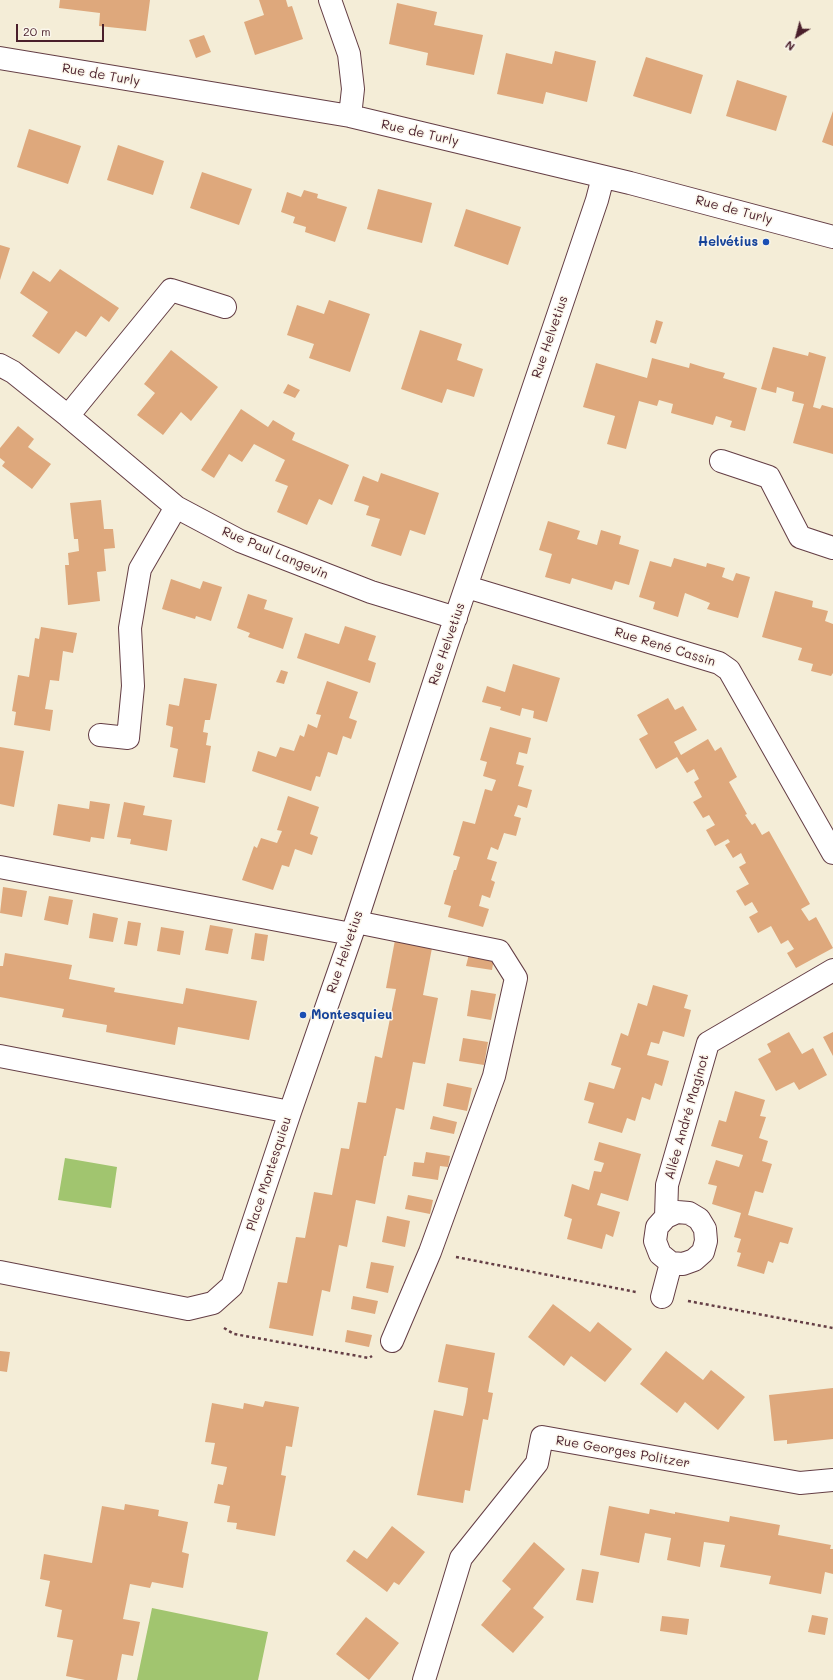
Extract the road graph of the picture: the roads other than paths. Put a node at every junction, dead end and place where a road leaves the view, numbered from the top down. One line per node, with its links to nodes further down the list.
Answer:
1 (330, 0): 3 (street)
2 (0, 58): 3 (street, Rue de Turly)
3 (350, 116): 4 (street, Rue de Turly)
4 (603, 176): 5 (street, Rue de Turly); 12 (street, Rue Helvetius)
5 (833, 237)
6 (225, 307): 8 (street)
7 (0, 365): 8 (street, Rue Paul Langevin)
8 (68, 416): 10 (street, Rue Paul Langevin)
9 (721, 461): 11 (street)
10 (176, 507): 13 (street, Rue Paul Langevin); 14 (street)
11 (833, 548)
12 (467, 586): 13 (street, Rue Helvetius); 15 (street, Rue René Cassin)
13 (456, 618): 17 (street, Rue Helvetius)
14 (100, 735)
15 (833, 853)
16 (0, 867): 17 (street)
17 (354, 928): 20 (street, Rue Helvetius); 25 (street)
18 (833, 970): 21 (street, Allée André Maginot)
19 (0, 1056): 20 (street, Place Montesquieu)
20 (290, 1112): 23 (street, Place Montesquieu)
21 (666, 1217): 22 (street); 22 (street)
22 (671, 1263): 24 (street)
23 (0, 1272)
24 (662, 1297)
25 (392, 1340)
26 (833, 1480): 27 (street, Rue Georges Politzer)
27 (424, 1680)

